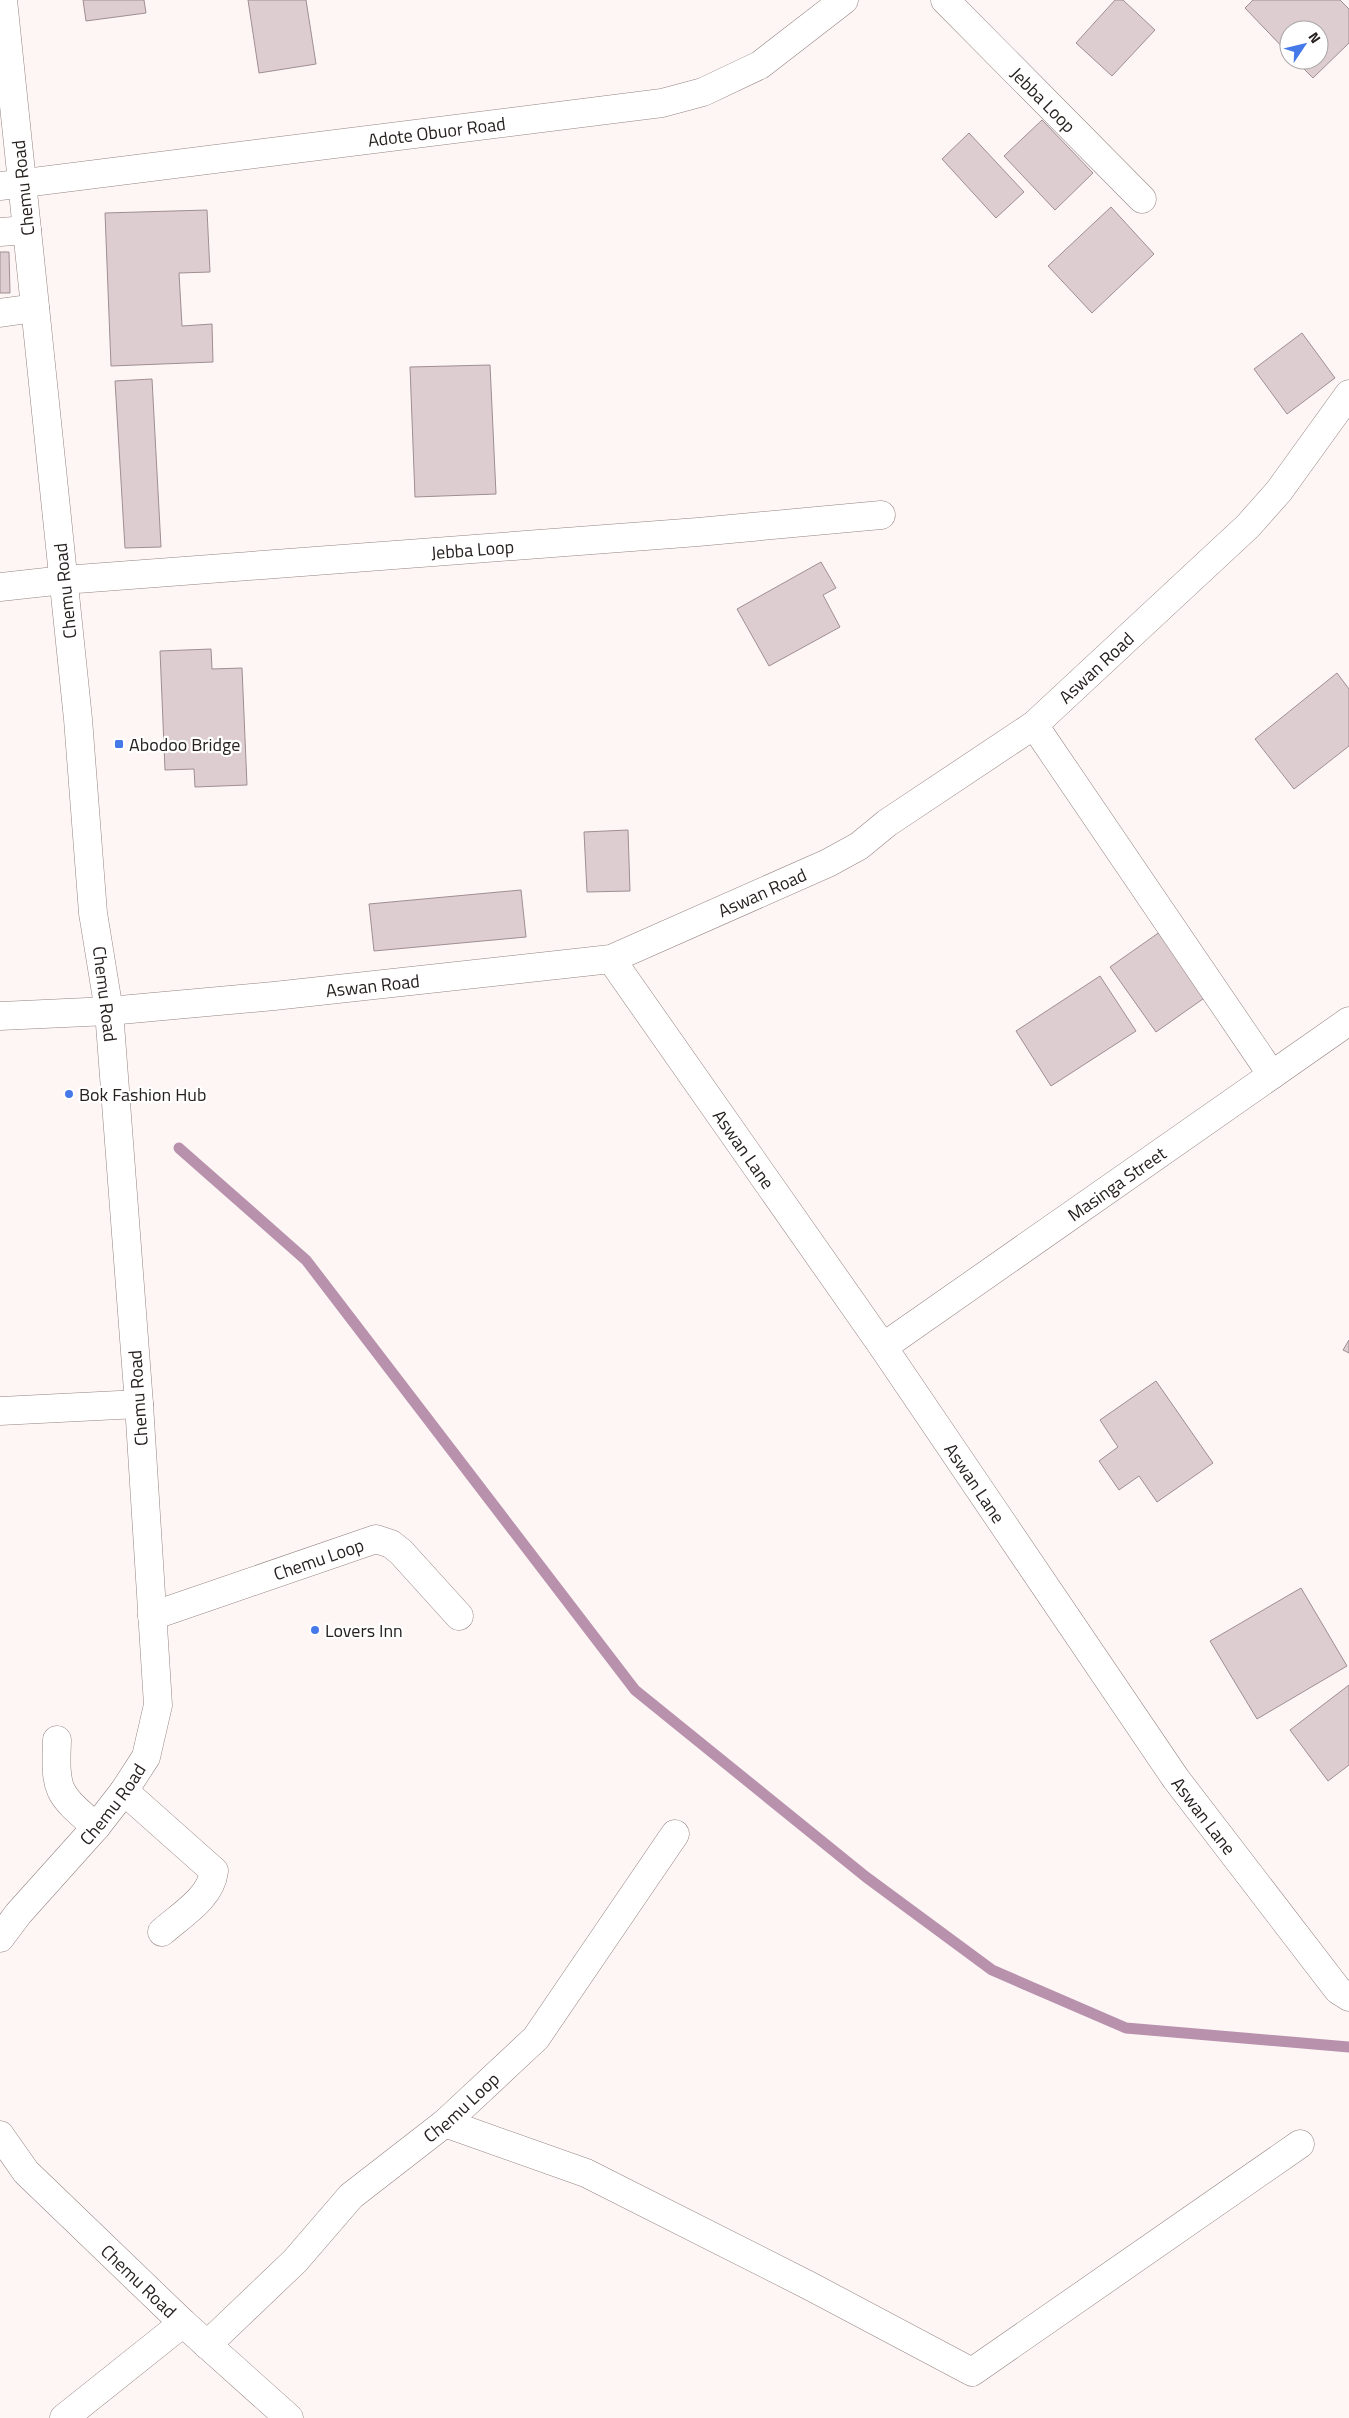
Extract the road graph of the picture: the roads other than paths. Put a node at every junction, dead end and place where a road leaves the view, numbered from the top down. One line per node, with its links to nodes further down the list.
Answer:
1 (3, 0): 4 (street, Chemu Road)
2 (844, 0): 4 (street, Adote Obuor Road)
3 (945, 0): 5 (street, Jebba Loop)
4 (11, 185): 6 (street, Chemu Road)
5 (1142, 199)
6 (27, 230): 7 (street); 8 (street, Chemu Road)
7 (0, 232)
8 (35, 308): 9 (street); 12 (street, Chemu Road)
9 (0, 313)
10 (1349, 394): 14 (street, Aswan Road)
11 (881, 515): 12 (street, Jebba Loop)
12 (64, 580): 13 (street, Jebba Loop); 16 (street, Chemu Road)
13 (0, 587)
14 (1034, 725): 15 (street, Aswan Road); 19 (street)
15 (611, 959): 16 (street, Aswan Road); 20 (street, Aswan Lane)
16 (109, 1011): 17 (street, Aswan Road); 21 (street, Chemu Road)
17 (0, 1016)
18 (1349, 1021): 19 (street, Masinga Street)
19 (1272, 1075): 20 (street, Masinga Street)
20 (883, 1347): 31 (street, Aswan Lane)
21 (139, 1404): 22 (street); 23 (street, Chemu Road)
22 (0, 1411)
23 (152, 1616): 24 (street, Chemu Loop); 26 (street, Chemu Road)
24 (459, 1616)
25 (57, 1740): 27 (street)
26 (124, 1791): 27 (street, Chemu Road); 29 (street)
27 (96, 1827): 30 (street, Chemu Road)
28 (675, 1834): 32 (street, Chemu Loop)
29 (162, 1932)
30 (0, 1938)
31 (1349, 1997)
32 (445, 2123): 34 (street); 36 (street, Chemu Loop)
33 (0, 2135): 35 (street, Chemu Road)
34 (1300, 2144)
35 (183, 2323): 36 (street, Chemu Road); 37 (street)
36 (207, 2345): 38 (street, Chemu Road)
37 (64, 2418)
38 (289, 2418)

